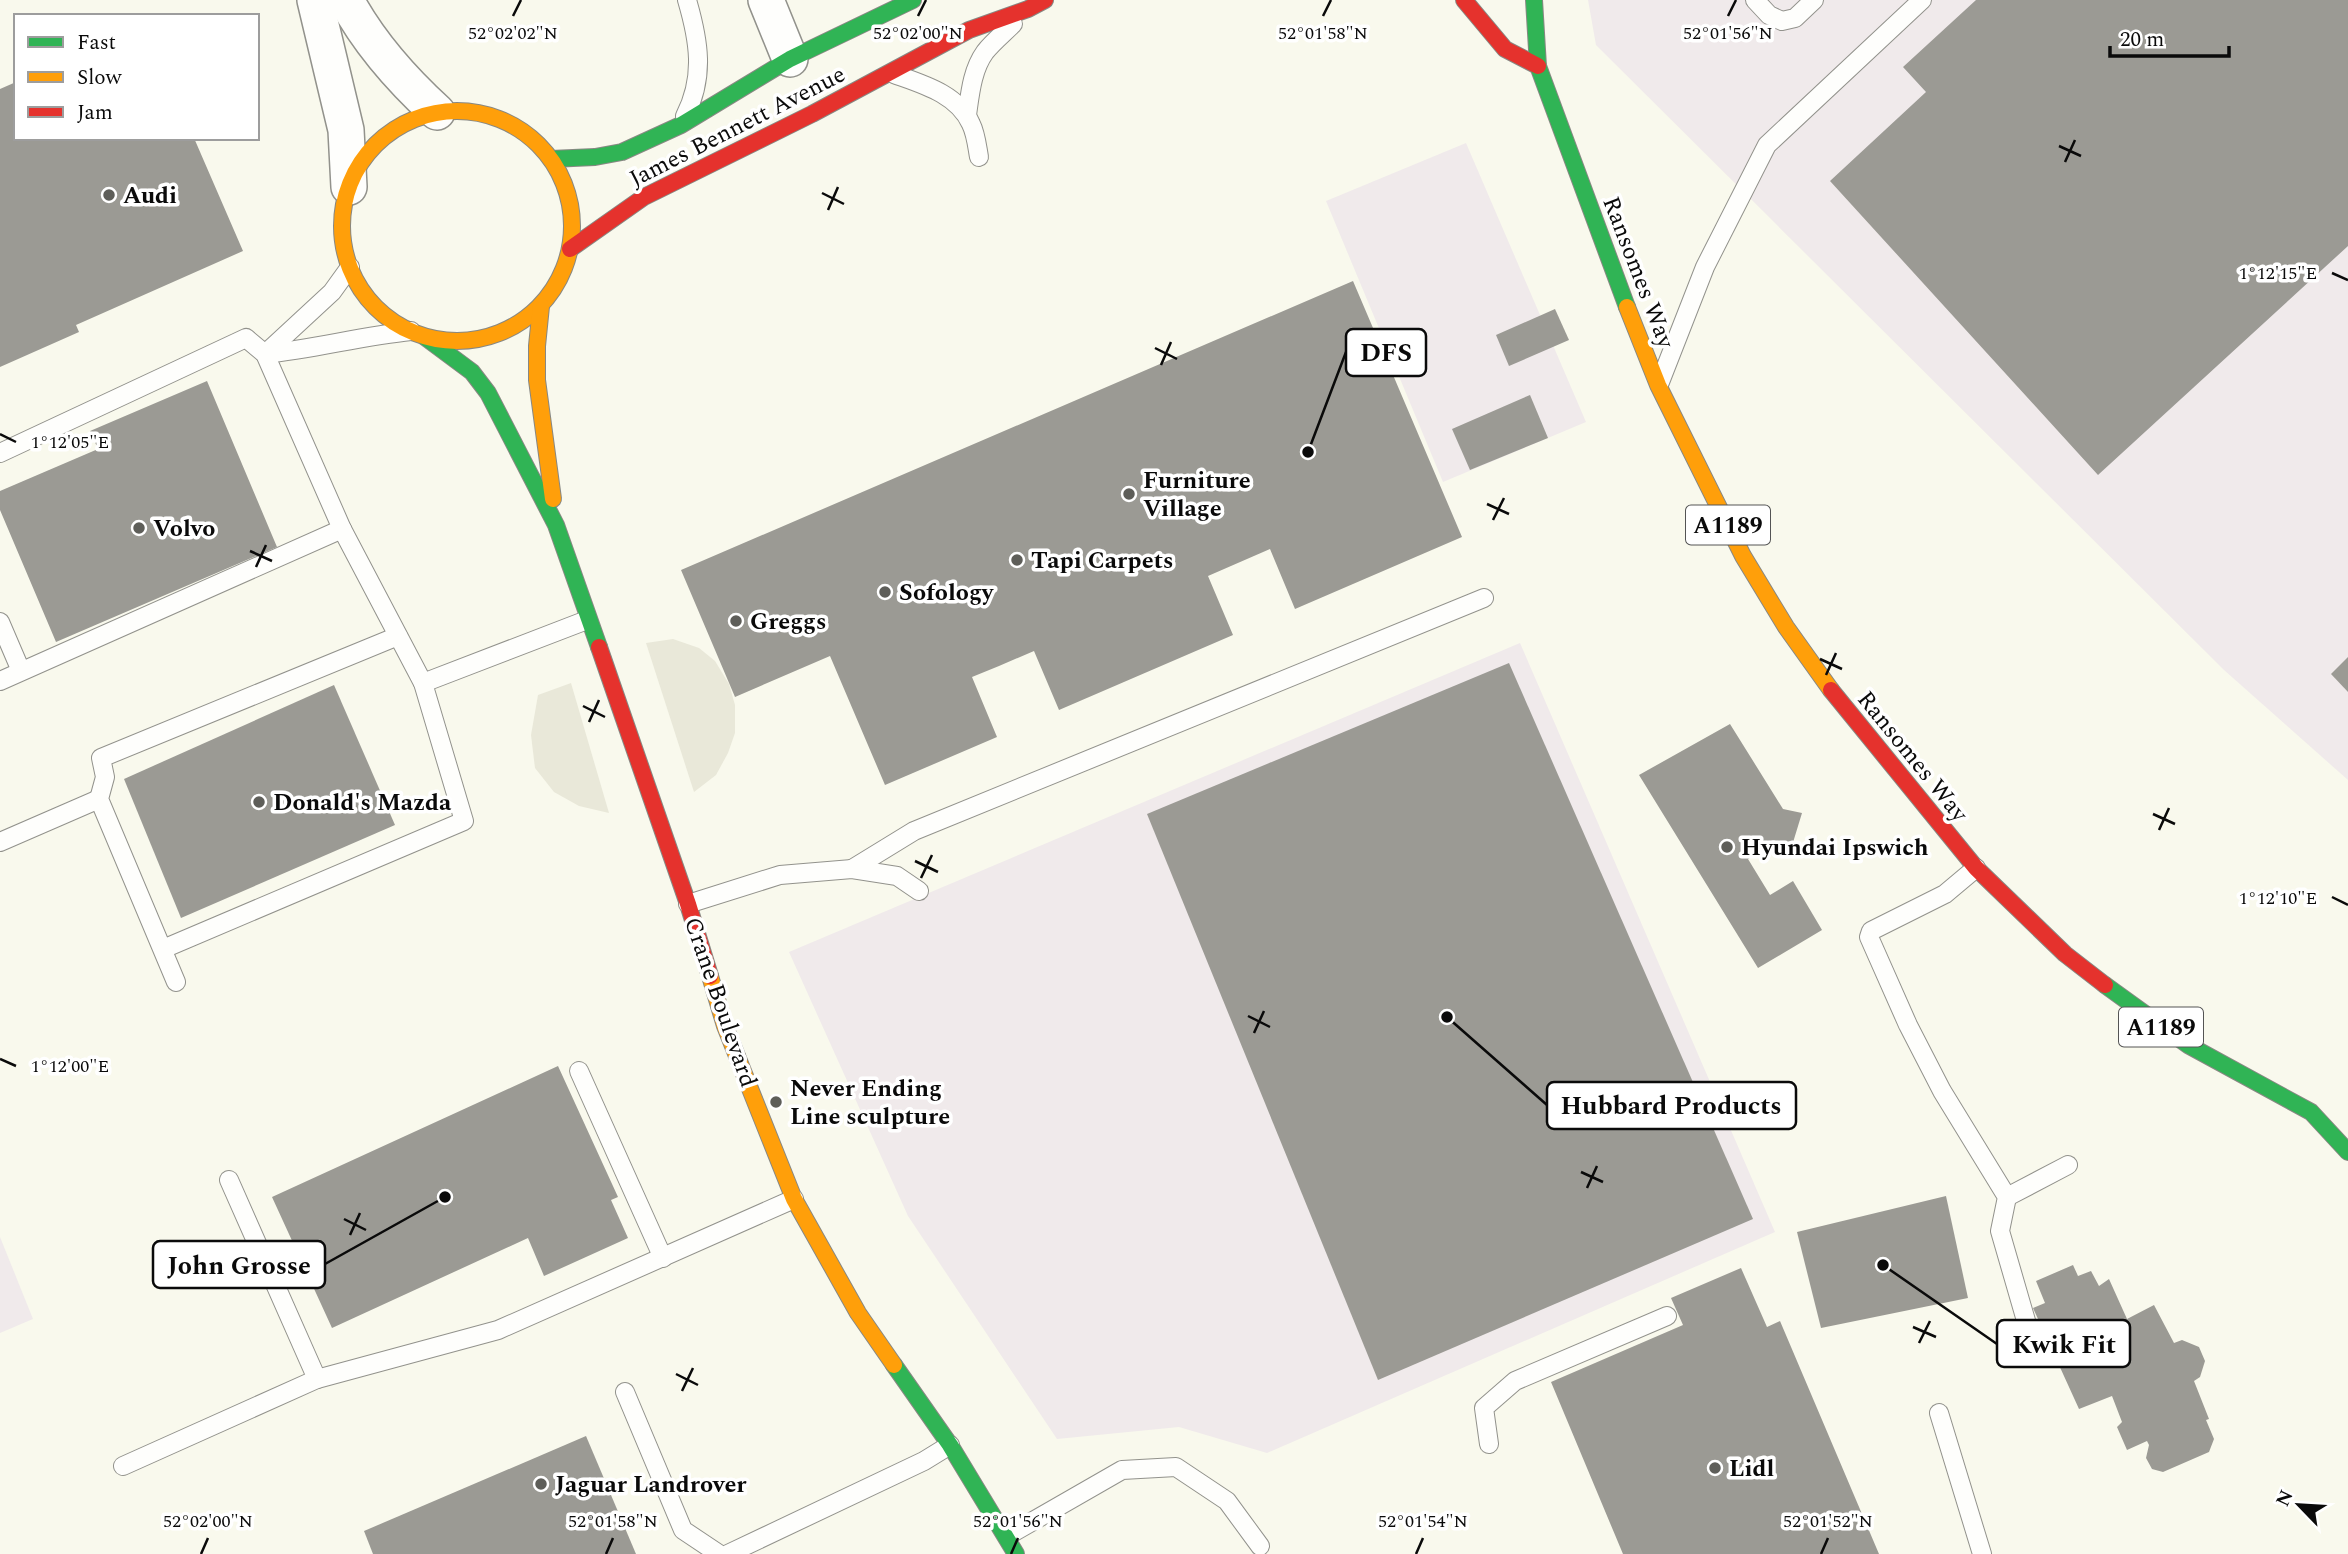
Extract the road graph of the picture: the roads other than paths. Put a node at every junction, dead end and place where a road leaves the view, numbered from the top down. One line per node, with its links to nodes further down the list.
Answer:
1 (315, 0): 21 (street)
2 (346, 0): 16 (street)
3 (687, 0): 18 (lane)
4 (766, 0): 13 (street)
5 (914, 0): 13 (street, James Bennett Avenue)
6 (1045, 0): 12 (street, James Bennett Avenue)
7 (1464, 0): 14 (street)
8 (1534, 0): 14 (street, Ransomes Way / A1189)
9 (1755, 0): 10 (lane)
10 (1814, 0)
11 (1922, 0): 27 (lane)
12 (1028, 9): 15 (street, James Bennett Avenue); 17 (lane)
13 (790, 59): 18 (street, James Bennett Avenue)
14 (1538, 66): 27 (street, Ransomes Way / A1189)
15 (891, 73): 17 (lane); 22 (street, James Bennett Avenue)
16 (437, 112): 20 (street); 21 (street)
17 (967, 116): 19 (lane)
18 (681, 125): 20 (street, James Bennett Avenue)
19 (979, 157)
20 (551, 159): 22 (street)
21 (349, 187): 23 (street)
22 (570, 249): 24 (street)
23 (350, 267): 25 (street); 26 (lane)
24 (541, 306): 25 (street); 29 (street, Crane Boulevard)
25 (418, 334): 26 (lane); 29 (street, Crane Boulevard)
26 (265, 354): 28 (lane); 30 (lane)
27 (1658, 385): 40 (street, Ransomes Way / A1189)
28 (0, 453)
29 (556, 525): 32 (street, Crane Boulevard)
30 (342, 529): 34 (lane); 35 (lane)
31 (1484, 598): 41 (lane)
32 (587, 620): 37 (lane); 43 (street, Crane Boulevard)
33 (0, 622): 35 (lane)
34 (398, 636): 37 (lane); 38 (lane)
35 (21, 671): 36 (lane)
36 (0, 681)
37 (423, 683): 44 (lane)
38 (99, 799): 39 (lane); 44 (lane)
39 (0, 842)
40 (1976, 868): 47 (street, Ransomes Way / A1189); 52 (lane)
41 (852, 869): 42 (lane); 43 (lane)
42 (919, 891)
43 (688, 904): 53 (street, Crane Boulevard)
44 (163, 949): 45 (lane)
45 (176, 982)
46 (579, 1071): 54 (lane)
47 (2311, 1112): 48 (street, Ransomes Way / A1189); 49 (street, Ransomes Way / A1189)
48 (2336, 1117)
49 (2348, 1152)
50 (2068, 1165): 52 (lane)
51 (229, 1180): 57 (lane)
52 (2007, 1197): 56 (lane)
53 (794, 1199): 54 (lane); 61 (street, Crane Boulevard)
54 (663, 1258): 57 (lane)
55 (1667, 1316): 60 (lane)
56 (2031, 1338)
57 (317, 1379): 62 (lane)
58 (625, 1392): 65 (lane)
59 (1939, 1413): 68 (lane)
60 (1489, 1444)
61 (950, 1445): 63 (street, Crane Boulevard); 66 (lane)
62 (122, 1466)
63 (1007, 1535): 64 (lane); 67 (street, Crane Boulevard)
64 (1260, 1546)
65 (719, 1554)
66 (728, 1554)
67 (1016, 1554)
68 (1982, 1554)

